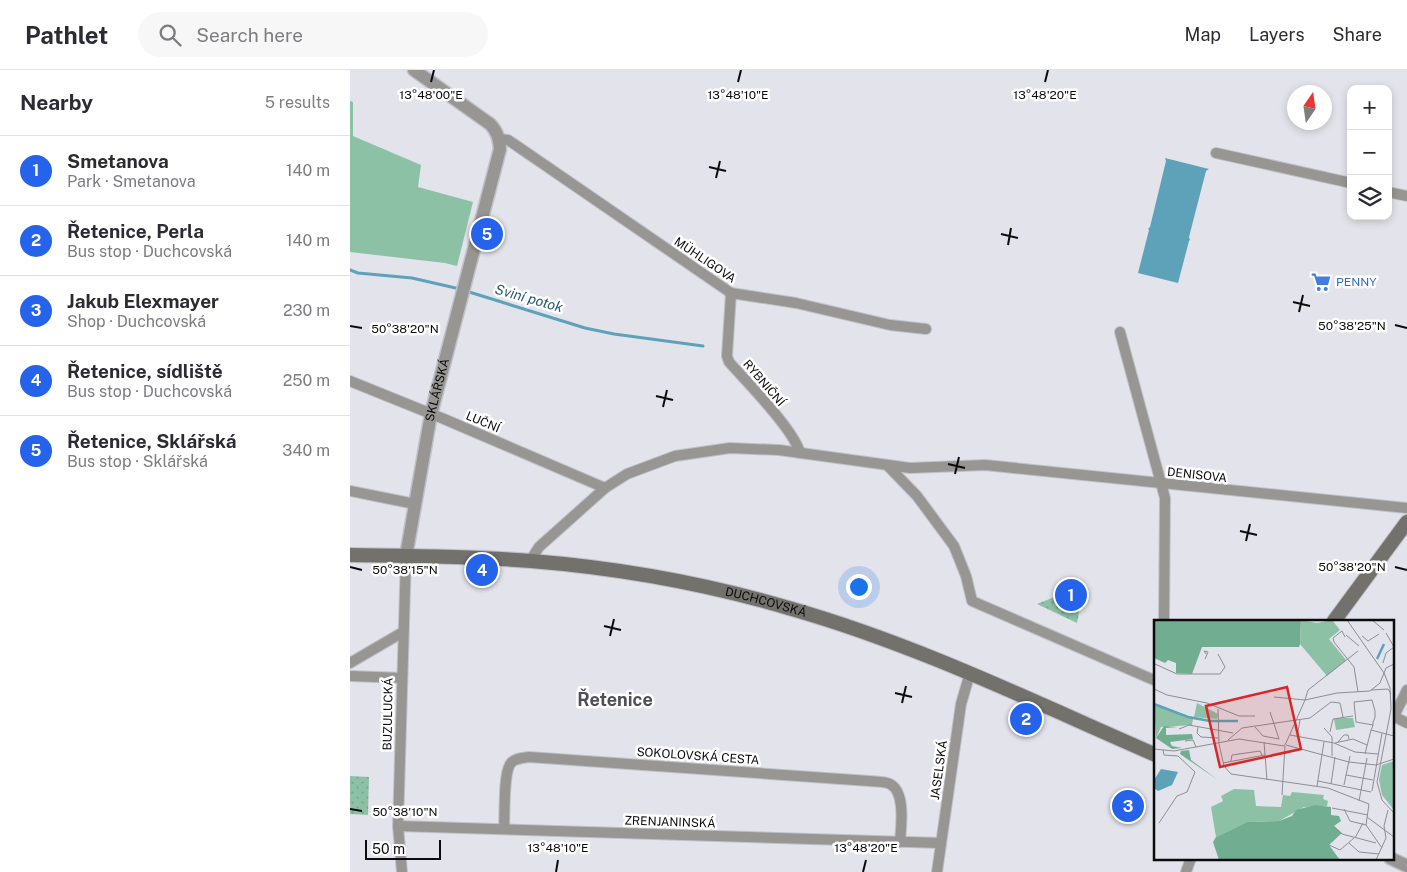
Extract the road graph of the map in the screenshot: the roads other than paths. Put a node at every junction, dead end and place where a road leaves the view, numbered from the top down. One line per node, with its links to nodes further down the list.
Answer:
1 (414, 70): 2 (street)
2 (500, 139): 7 (street, MÜHLIGOVA); 11 (street, SKLÁŘSKÁ)
3 (1216, 153): 4 (street)
4 (1347, 182)
5 (1392, 193): 6 (street)
6 (1407, 196)
7 (731, 293): 8 (street, MÜHLIGOVA); 12 (street, RYBNIČNÍ)
8 (926, 329)
9 (1120, 332): 14 (street)
10 (350, 381): 11 (street, LUČNÍ)
11 (431, 414): 15 (street, LUČNÍ); 17 (street, SKLÁŘSKÁ)
12 (800, 453): 13 (street, DENISOVA); 15 (street, DENISOVA)
13 (888, 466): 14 (street, DENISOVA); 30 (street)
14 (1161, 483): 18 (street, DENISOVA); 23 (street)
15 (605, 488): 22 (street, DENISOVA)
16 (350, 491): 17 (street)
17 (415, 504): 21 (street, SKLÁŘSKÁ)
18 (1407, 508)
19 (1407, 522): 24 (main road)
20 (350, 555): 21 (main road, DUCHCOVSKÁ)
21 (406, 556): 22 (main road, DUCHCOVSKÁ); 25 (street, BUZULUCKÁ)
22 (530, 561): 27 (main road, DUCHCOVSKÁ)
23 (1164, 620)
24 (1335, 620)
25 (403, 632): 26 (street); 29 (street, BUZULUCKÁ)
26 (350, 663)
27 (970, 673): 34 (main road, DUCHCOVSKÁ); 38 (street, JASELSKÁ)
28 (350, 676): 29 (street)
29 (402, 678): 35 (street, BUZULUCKÁ)
30 (1154, 680)
31 (1407, 690): 32 (street)
32 (1394, 716): 33 (street)
33 (1407, 723)
34 (1154, 754)
35 (398, 826): 36 (street, ZRENJANINSKÁ); 42 (street, BUZULUCKÁ)
36 (504, 829): 37 (street, ZRENJANINSKÁ); 37 (street, SOKOLOVSKÁ CESTA)
37 (900, 842): 38 (street, ZRENJANINSKÁ)
38 (941, 843): 43 (street, JASELSKÁ)
39 (1190, 860): 44 (street)
40 (1394, 860): 41 (street)
41 (1407, 866)
42 (402, 872)
43 (937, 872)
44 (1186, 872)

